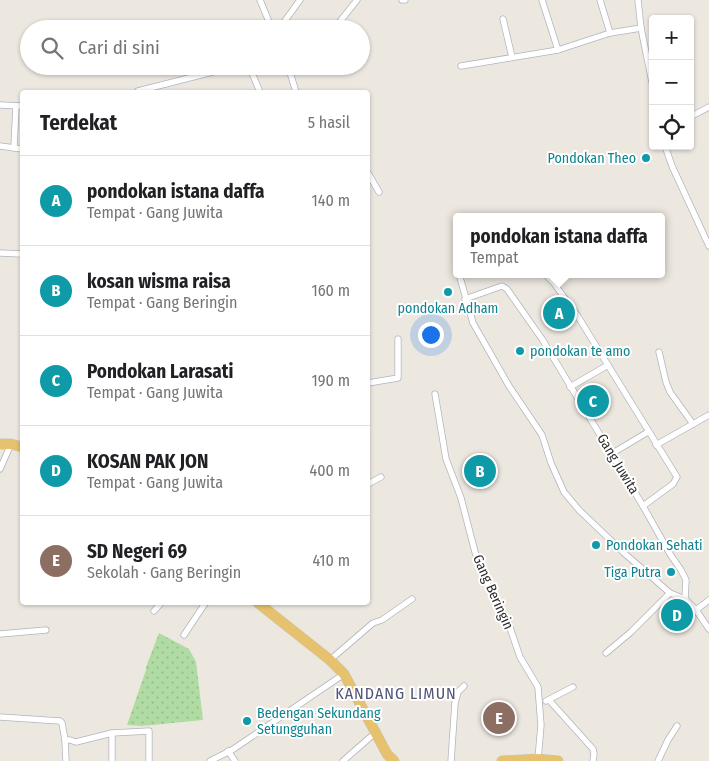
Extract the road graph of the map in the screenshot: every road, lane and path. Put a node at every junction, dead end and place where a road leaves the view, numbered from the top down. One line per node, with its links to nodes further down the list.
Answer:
1 (260, 0): 8 (street)
2 (357, 0): 10 (street)
3 (542, 0): 13 (street)
4 (600, 0): 12 (street)
5 (638, 0): 11 (street)
6 (297, 1): 9 (street)
7 (503, 19): 14 (street)
8 (268, 20)
9 (285, 20)
10 (341, 20)
11 (641, 28): 12 (street); 16 (street)
12 (610, 33): 13 (street)
13 (558, 50): 14 (street)
14 (512, 57): 15 (street)
15 (461, 66)
16 (649, 67)
17 (201, 75): 20 (street)
18 (253, 75): 21 (street)
19 (291, 75): 22 (street)
20 (142, 90)
21 (259, 90)
22 (295, 90)
23 (0, 106): 24 (street)
24 (19, 106): 28 (street)
25 (706, 109): 26 (street)
26 (694, 115)
27 (0, 146): 28 (street)
28 (14, 148): 29 (street)
29 (20, 149)
30 (666, 150): 33 (street)
31 (370, 176): 32 (street)
32 (379, 192)
33 (709, 246)
34 (0, 253): 35 (street)
35 (20, 254)
36 (460, 278): 38 (street)
37 (550, 278): 41 (street)
38 (465, 299): 43 (street, Gang Juwita); 57 (street)
39 (398, 339): 42 (street)
40 (659, 352): 46 (street)
41 (608, 365): 43 (street); 47 (street)
42 (370, 383)
43 (570, 387): 52 (street, Gang Juwita)
44 (435, 394): 76 (street, Gang Beringin)
45 (709, 415): 46 (street)
46 (693, 424): 50 (street)
47 (648, 432): 50 (street); 52 (street)
48 (0, 444): 49 (highway)
49 (11, 444): 51 (highway); 53 (street)
50 (656, 445): 56 (street)
51 (20, 446)
52 (611, 454): 56 (street, Gang Juwita)
53 (0, 469)
54 (381, 478): 55 (street)
55 (370, 483)
56 (643, 506): 59 (street, Gang Juwita)
57 (670, 593): 59 (street); 70 (street)
58 (412, 599): 71 (street)
59 (685, 600): 64 (street)
60 (709, 600): 64 (street)
61 (159, 605): 65 (street)
62 (204, 605): 69 (street)
63 (261, 605): 71 (highway)
64 (696, 610): 67 (street)
65 (154, 611)
66 (46, 630): 68 (street)
67 (709, 630)
68 (0, 634)
69 (184, 635)
70 (606, 653)
71 (330, 660): 72 (highway)
72 (344, 674): 80 (highway); 82 (street)
73 (464, 686): 91 (street)
74 (573, 688): 75 (street)
75 (549, 700): 76 (street); 94 (street)
76 (540, 703): 83 (street, Gang Beringin)
77 (0, 717): 81 (street)
78 (677, 726): 95 (street)
79 (112, 733): 81 (street); 85 (street); 86 (street)
80 (375, 733): 89 (street); 90 (highway)
81 (65, 740): 84 (street)
82 (228, 751): 87 (street); 88 (street)
83 (538, 759): 92 (highway); 93 (highway)
84 (66, 761)
85 (112, 761)
86 (150, 761)
87 (210, 761)
88 (236, 761)
89 (344, 761)
90 (394, 761)
91 (451, 761)
92 (502, 761)
93 (558, 761)
94 (593, 761)
95 (658, 761)

